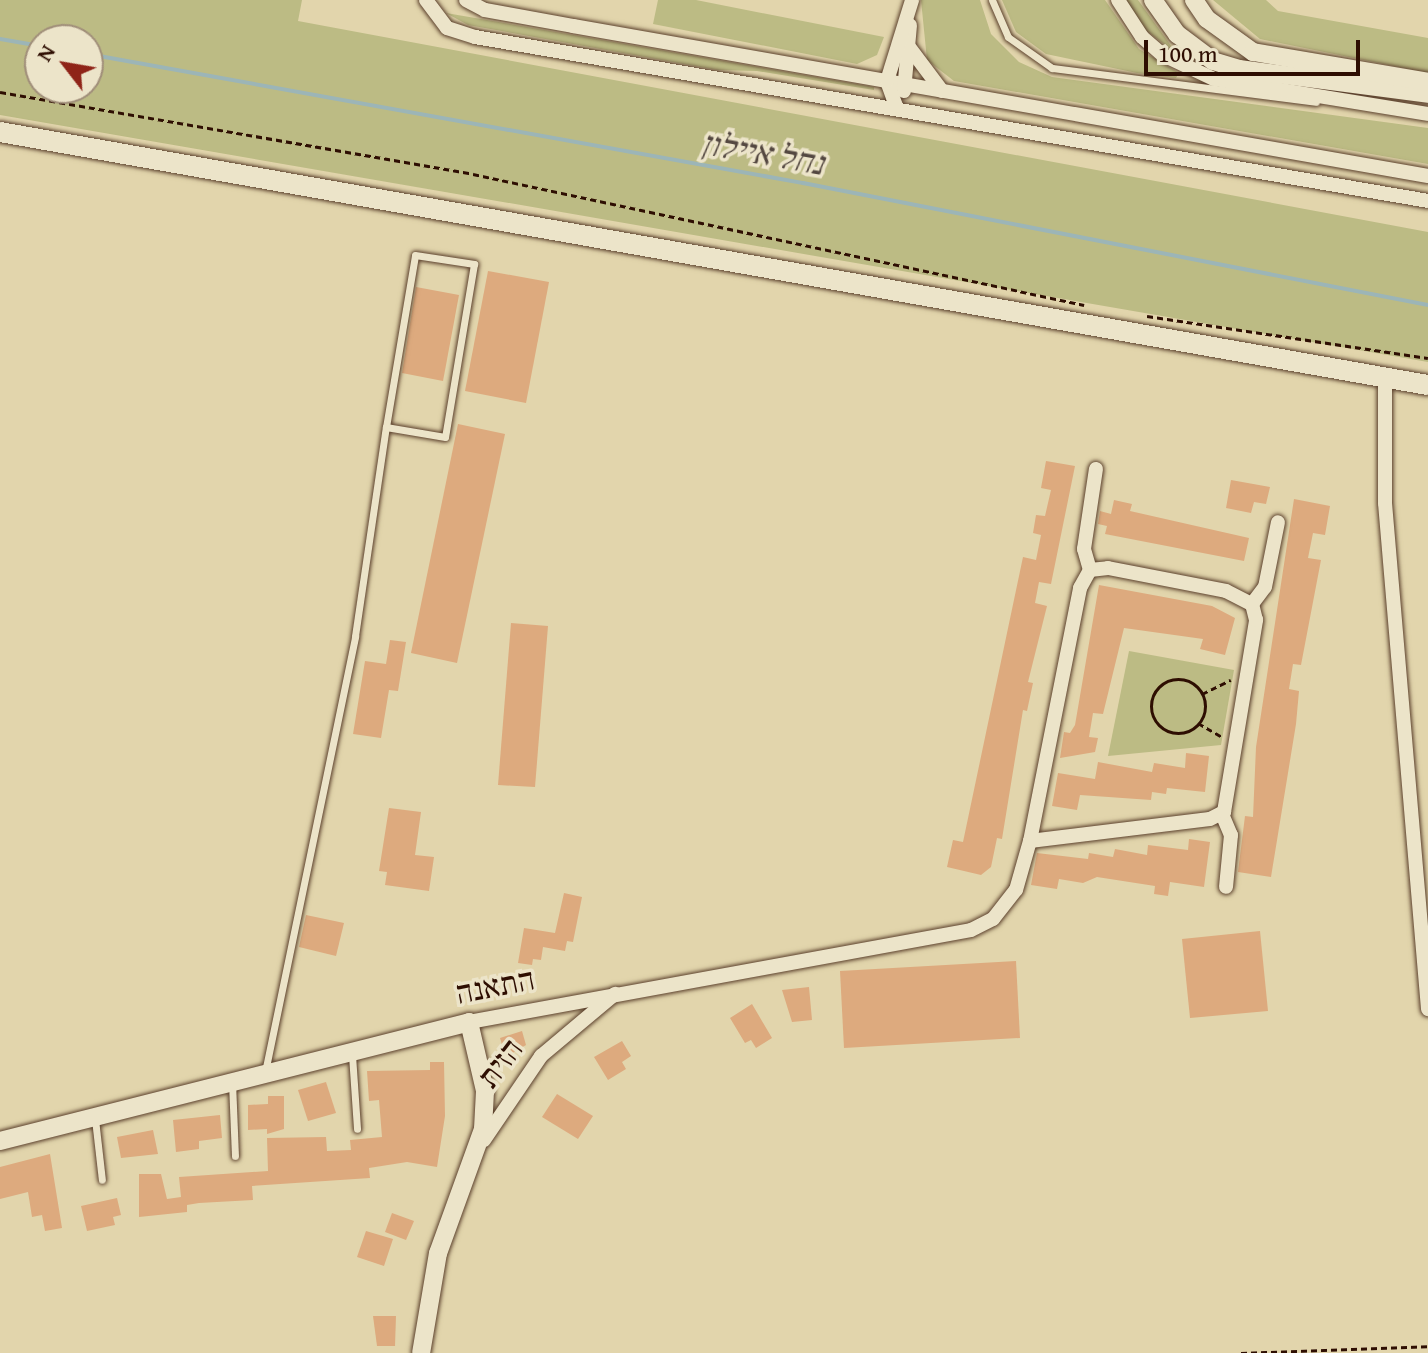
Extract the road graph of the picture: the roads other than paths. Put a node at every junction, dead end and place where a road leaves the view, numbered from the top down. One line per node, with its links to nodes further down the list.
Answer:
1 (426, 0): 14 (street)
2 (466, 0): 9 (street)
3 (992, 0): 15 (lane)
4 (1118, 0): 15 (street)
5 (1194, 0): 10 (street)
6 (1154, 3): 13 (street)
7 (911, 4): 8 (street); 9 (street)
8 (909, 46): 11 (street); 12 (street)
9 (887, 81): 11 (street); 14 (street)
10 (1428, 82)
11 (908, 85): 12 (street); 14 (street)
12 (943, 91): 18 (street)
13 (1428, 94)
14 (896, 106): 19 (street)
15 (1390, 111): 16 (street)
16 (1428, 114)
17 (0, 132): 20 (main road)
18 (1428, 176)
19 (1428, 201)
20 (1385, 377): 21 (main road); 31 (street)
21 (1428, 385)
22 (386, 427): 22 (lane); 34 (lane)
23 (1096, 469): 25 (street)
24 (1278, 522): 26 (street)
25 (1090, 570): 26 (street); 28 (street)
26 (1252, 604): 27 (street)
27 (1222, 814): 28 (street); 29 (street)
28 (1030, 841): 30 (street, התאנה)
29 (1226, 887)
30 (619, 991): 32 (street, התאנה); 39 (street, הזית)
31 (1428, 1009)
32 (469, 1022): 33 (street, התאנה); 39 (street, הזית)
33 (352, 1049): 34 (street, התאנה); 37 (lane)
34 (265, 1072): 35 (street, התאנה)
35 (232, 1081): 36 (street, התאנה); 40 (lane)
36 (94, 1117): 38 (street, התאנה); 41 (lane)
37 (357, 1129)
38 (0, 1141)
39 (478, 1151): 42 (street, הזית)
40 (235, 1156)
41 (102, 1180)
42 (421, 1353)

